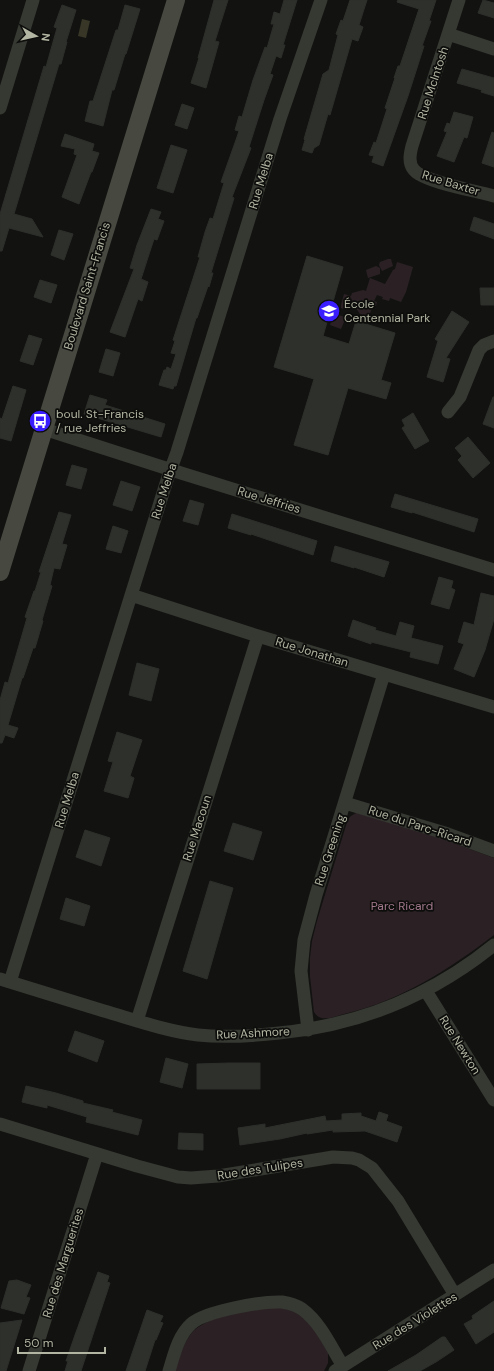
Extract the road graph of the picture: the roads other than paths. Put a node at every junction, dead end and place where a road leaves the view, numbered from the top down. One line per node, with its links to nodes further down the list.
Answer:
1 (33, 0): 7 (street)
2 (176, 0): 12 (street, Boulevard Saint-Francis)
3 (321, 0): 13 (street, Rue Melba)
4 (459, 0): 5 (street, Rue McIntosh)
5 (448, 34): 6 (street); 8 (street, Rue McIntosh)
6 (494, 49)
7 (0, 108)
8 (411, 166): 9 (street, Rue Baxter)
9 (494, 196)
10 (494, 340): 11 (street)
11 (448, 412)
12 (44, 429): 13 (street, Rue Jeffries); 15 (street, Boulevard Saint-Francis)
13 (170, 469): 14 (street, Rue Jeffries); 16 (street, Rue Melba)
14 (494, 570)
15 (0, 572)
16 (131, 595): 17 (street, Rue Jonathan); 23 (street, Rue Melba)
17 (258, 636): 18 (street, Rue Jonathan); 25 (street, Rue Macoun)
18 (384, 674): 19 (street, Rue Jonathan); 20 (street, Rue Greening)
19 (493, 705)
20 (345, 803): 21 (street, Rue du Parc-Ricard); 26 (street, Rue Greening)
21 (494, 852)
22 (494, 945): 24 (street, Rue Ashmore)
23 (5, 980): 25 (street, Rue Ashmore)
24 (426, 991): 26 (street, Rue Ashmore); 27 (street, Rue Newton)
25 (137, 1021): 26 (street, Rue Ashmore)
26 (308, 1030)
27 (494, 1100)
28 (0, 1124): 29 (street, Rue des Tulipes)
29 (97, 1154): 31 (street, Rue des Tulipes); 33 (street, Rue des Marguerites)
30 (494, 1270): 31 (street, Rue des Violettes)
31 (455, 1295): 32 (street, Rue des Violettes)
32 (339, 1369): 34 (street)
33 (29, 1371)
34 (169, 1371)

